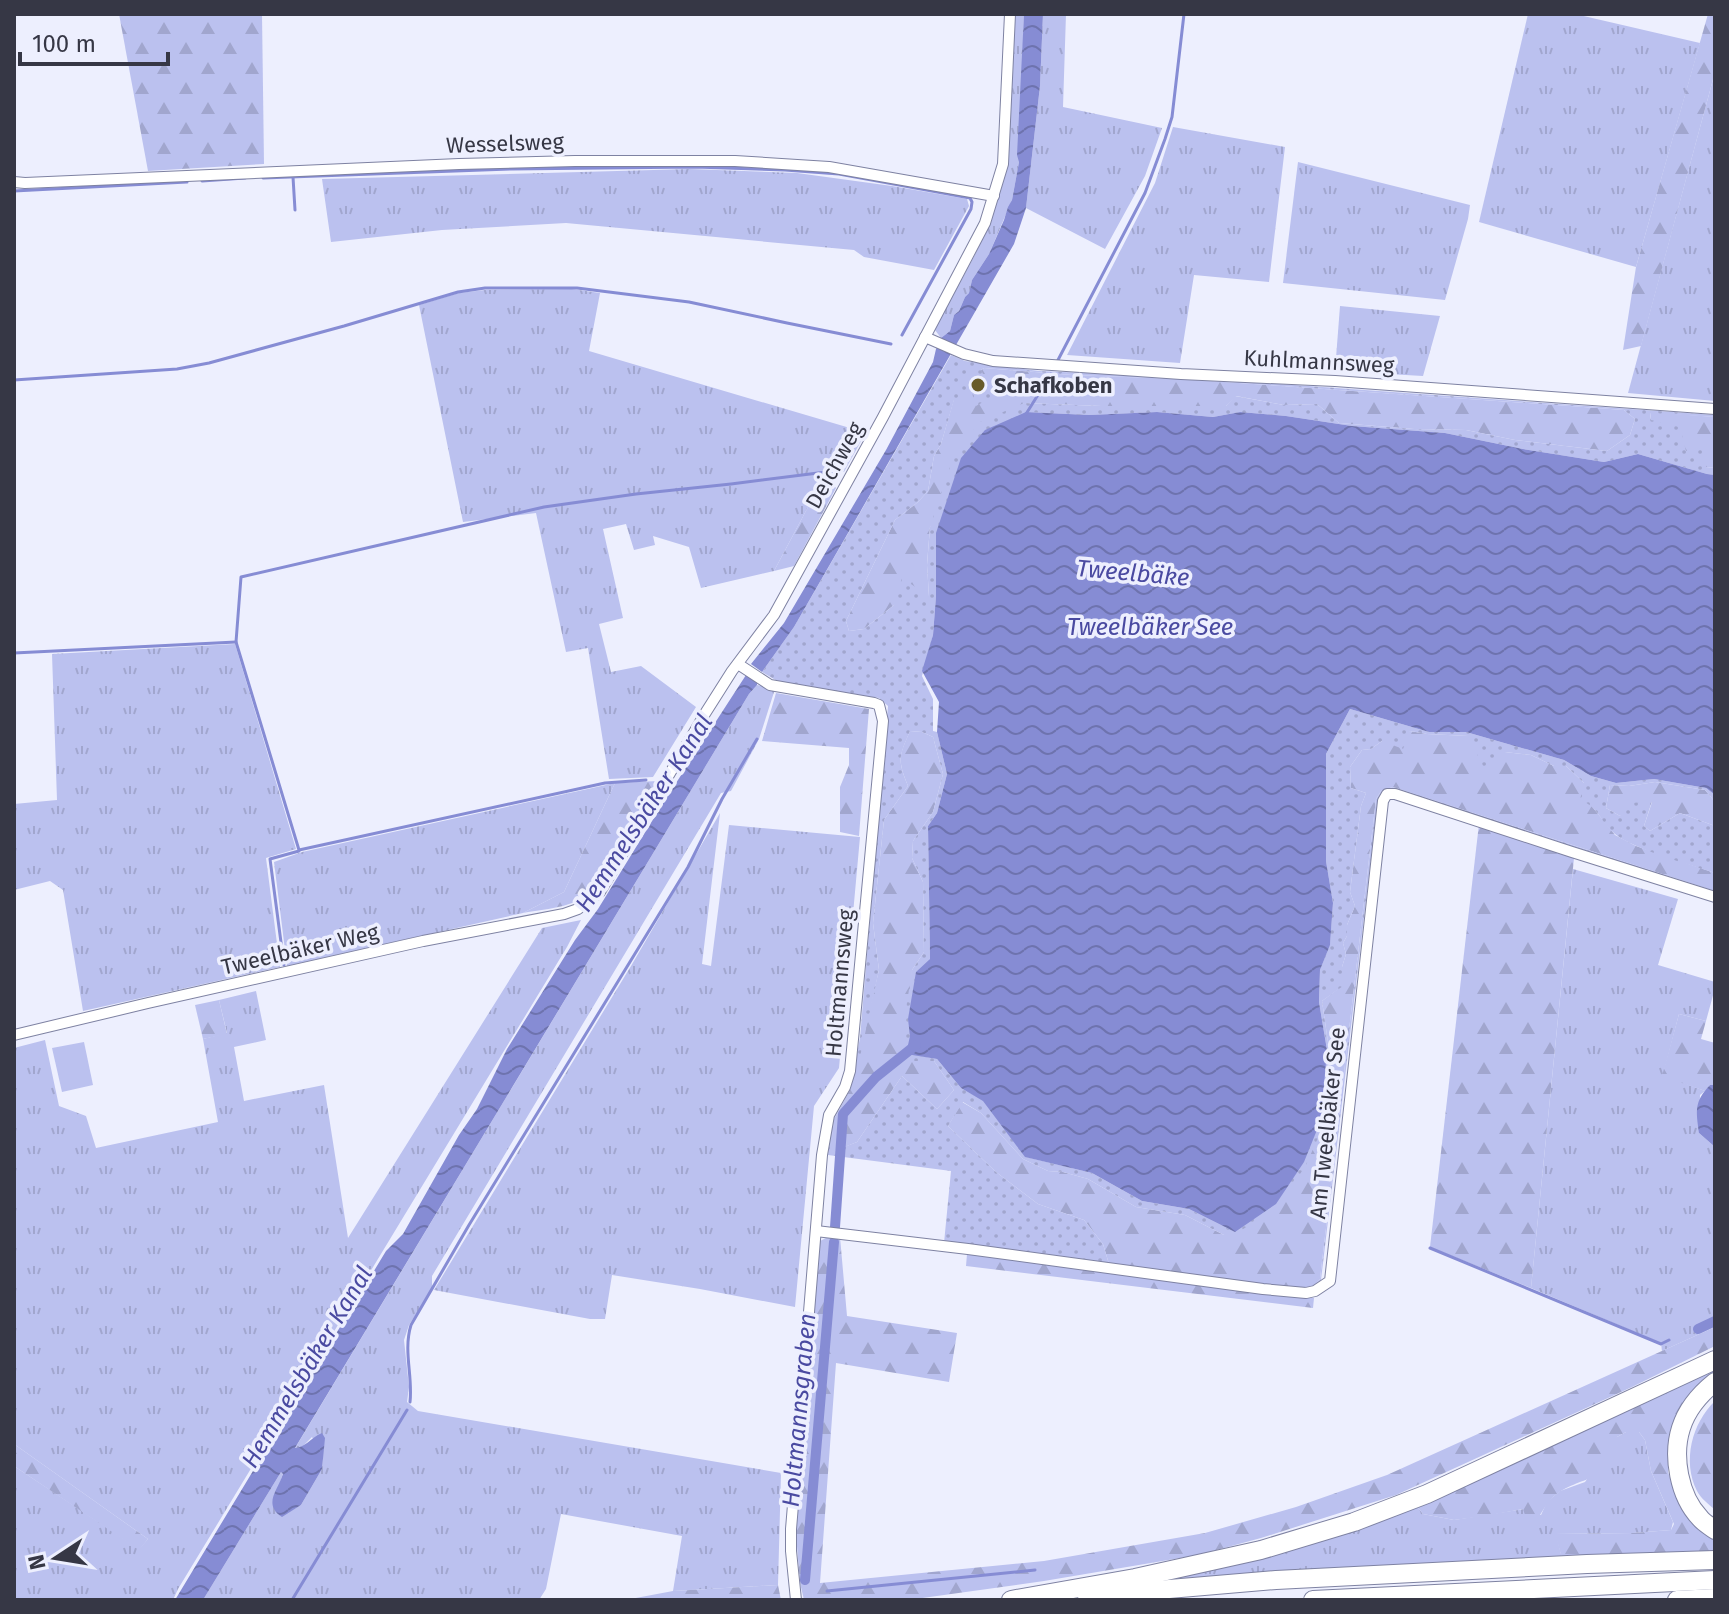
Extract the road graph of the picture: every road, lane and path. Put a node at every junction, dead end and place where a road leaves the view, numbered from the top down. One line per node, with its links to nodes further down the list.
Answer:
1 (1010, 14): 3 (street, Deichweg)
2 (14, 182): 3 (street, Wesselsweg)
3 (994, 196): 4 (street, Deichweg)
4 (929, 339): 5 (street, Kuhlmannsweg); 6 (street, Deichweg)
5 (1715, 409)
6 (738, 664): 8 (street, Deichweg); 10 (street, Holtmannsweg)
7 (1715, 897): 10 (street, Am Tweelbäker See)
8 (592, 899): 9 (street, Tweelbäker Weg)
9 (14, 1035)
10 (816, 1231): 17 (street, Holtmannsweg)
11 (1715, 1360): 18 (highway)
12 (1715, 1382): 13 (highway)
13 (1715, 1530)
14 (1715, 1560): 19 (highway)
15 (1715, 1580): 20 (highway)
16 (1715, 1598): 21 (highway)
17 (796, 1600)
18 (1011, 1600)
19 (1024, 1600)
20 (1313, 1600)
21 (1677, 1600)

